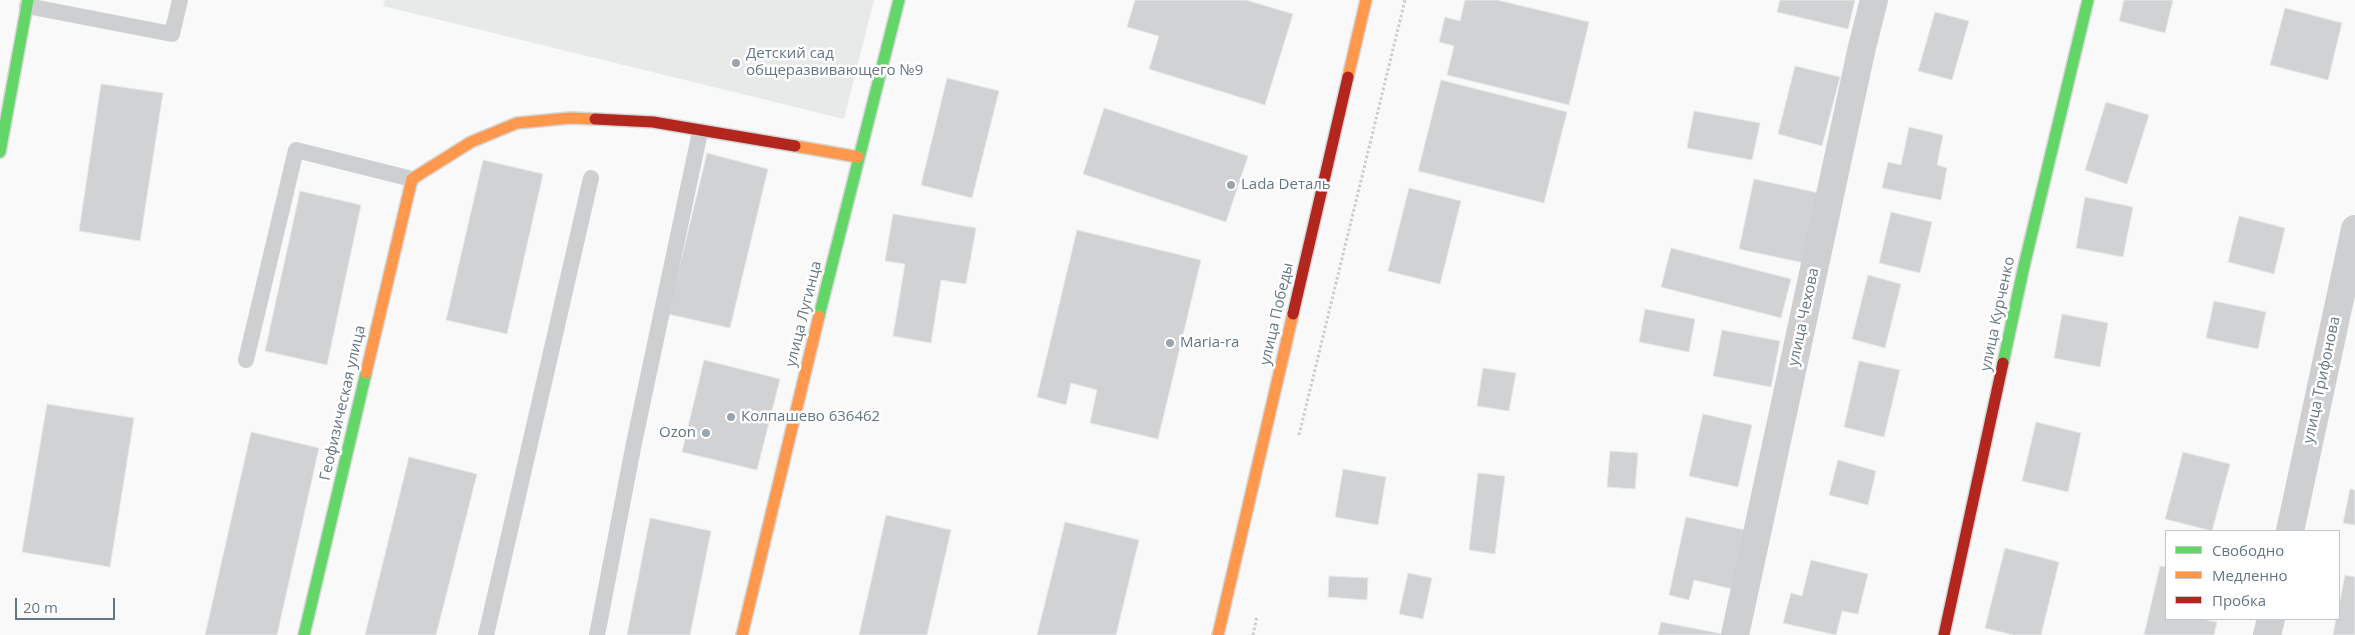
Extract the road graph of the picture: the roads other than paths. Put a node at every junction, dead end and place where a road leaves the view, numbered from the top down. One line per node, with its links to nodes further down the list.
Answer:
1 (180, 0): 6 (lane)
2 (899, 0): 9 (street, улица Лугинца)
3 (1366, 0): 20 (street, улица Победы)
4 (1874, 0): 21 (street, улица Чехова)
5 (2088, 0): 22 (street, улица Курченко)
6 (28, 3): 8 (street)
7 (700, 132): 9 (street); 11 (street); 18 (lane)
8 (0, 152)
9 (858, 157): 19 (street, улица Лугинца)
10 (591, 178): 17 (lane)
11 (412, 179): 13 (lane); 16 (street, Геофизическая улица)
12 (2355, 229): 14 (street, улица Трифонова)
13 (246, 360)
14 (2290, 530)
15 (2271, 620): 23 (street)
16 (304, 635)
17 (486, 635)
18 (597, 635)
19 (742, 635)
20 (1218, 635)
21 (1735, 635)
22 (1944, 635)
23 (2267, 635)

